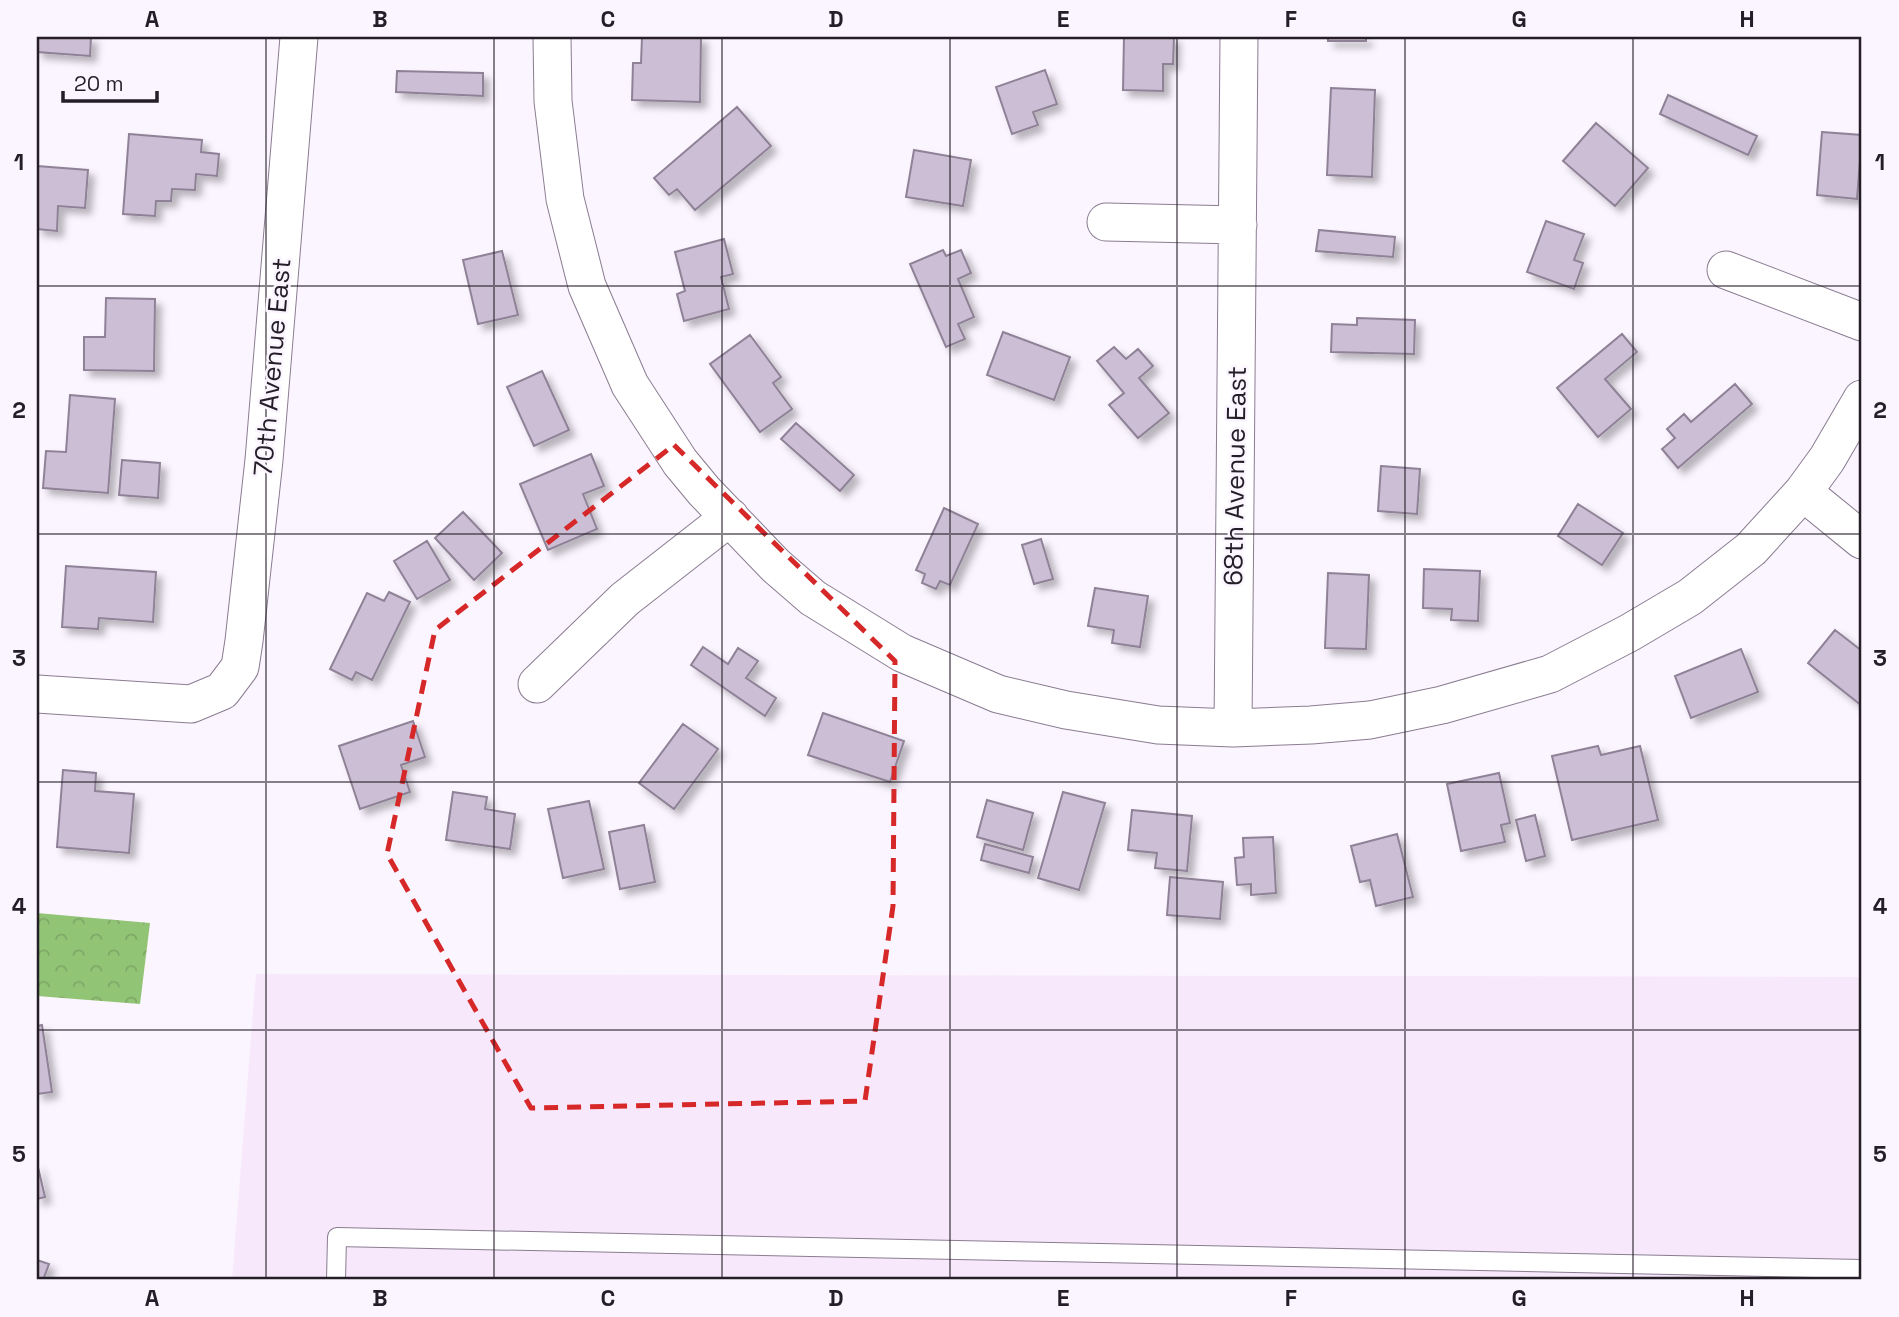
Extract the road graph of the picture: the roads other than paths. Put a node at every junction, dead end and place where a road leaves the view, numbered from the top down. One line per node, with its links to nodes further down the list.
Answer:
1 (299, 37): 13 (street, 70th Avenue East)
2 (552, 37): 10 (street)
3 (1239, 37): 5 (street, 68th Avenue East)
4 (1106, 222): 5 (street)
5 (1238, 225): 14 (street, 68th Avenue East)
6 (1726, 270): 7 (street)
7 (1862, 322)
8 (1862, 399): 9 (street)
9 (1803, 492): 11 (street); 14 (street)
10 (730, 517): 12 (street); 14 (street)
11 (1862, 540)
12 (537, 684)
13 (37, 695)
14 (1233, 728)
15 (1862, 1269): 16 (lane)
16 (336, 1280)

